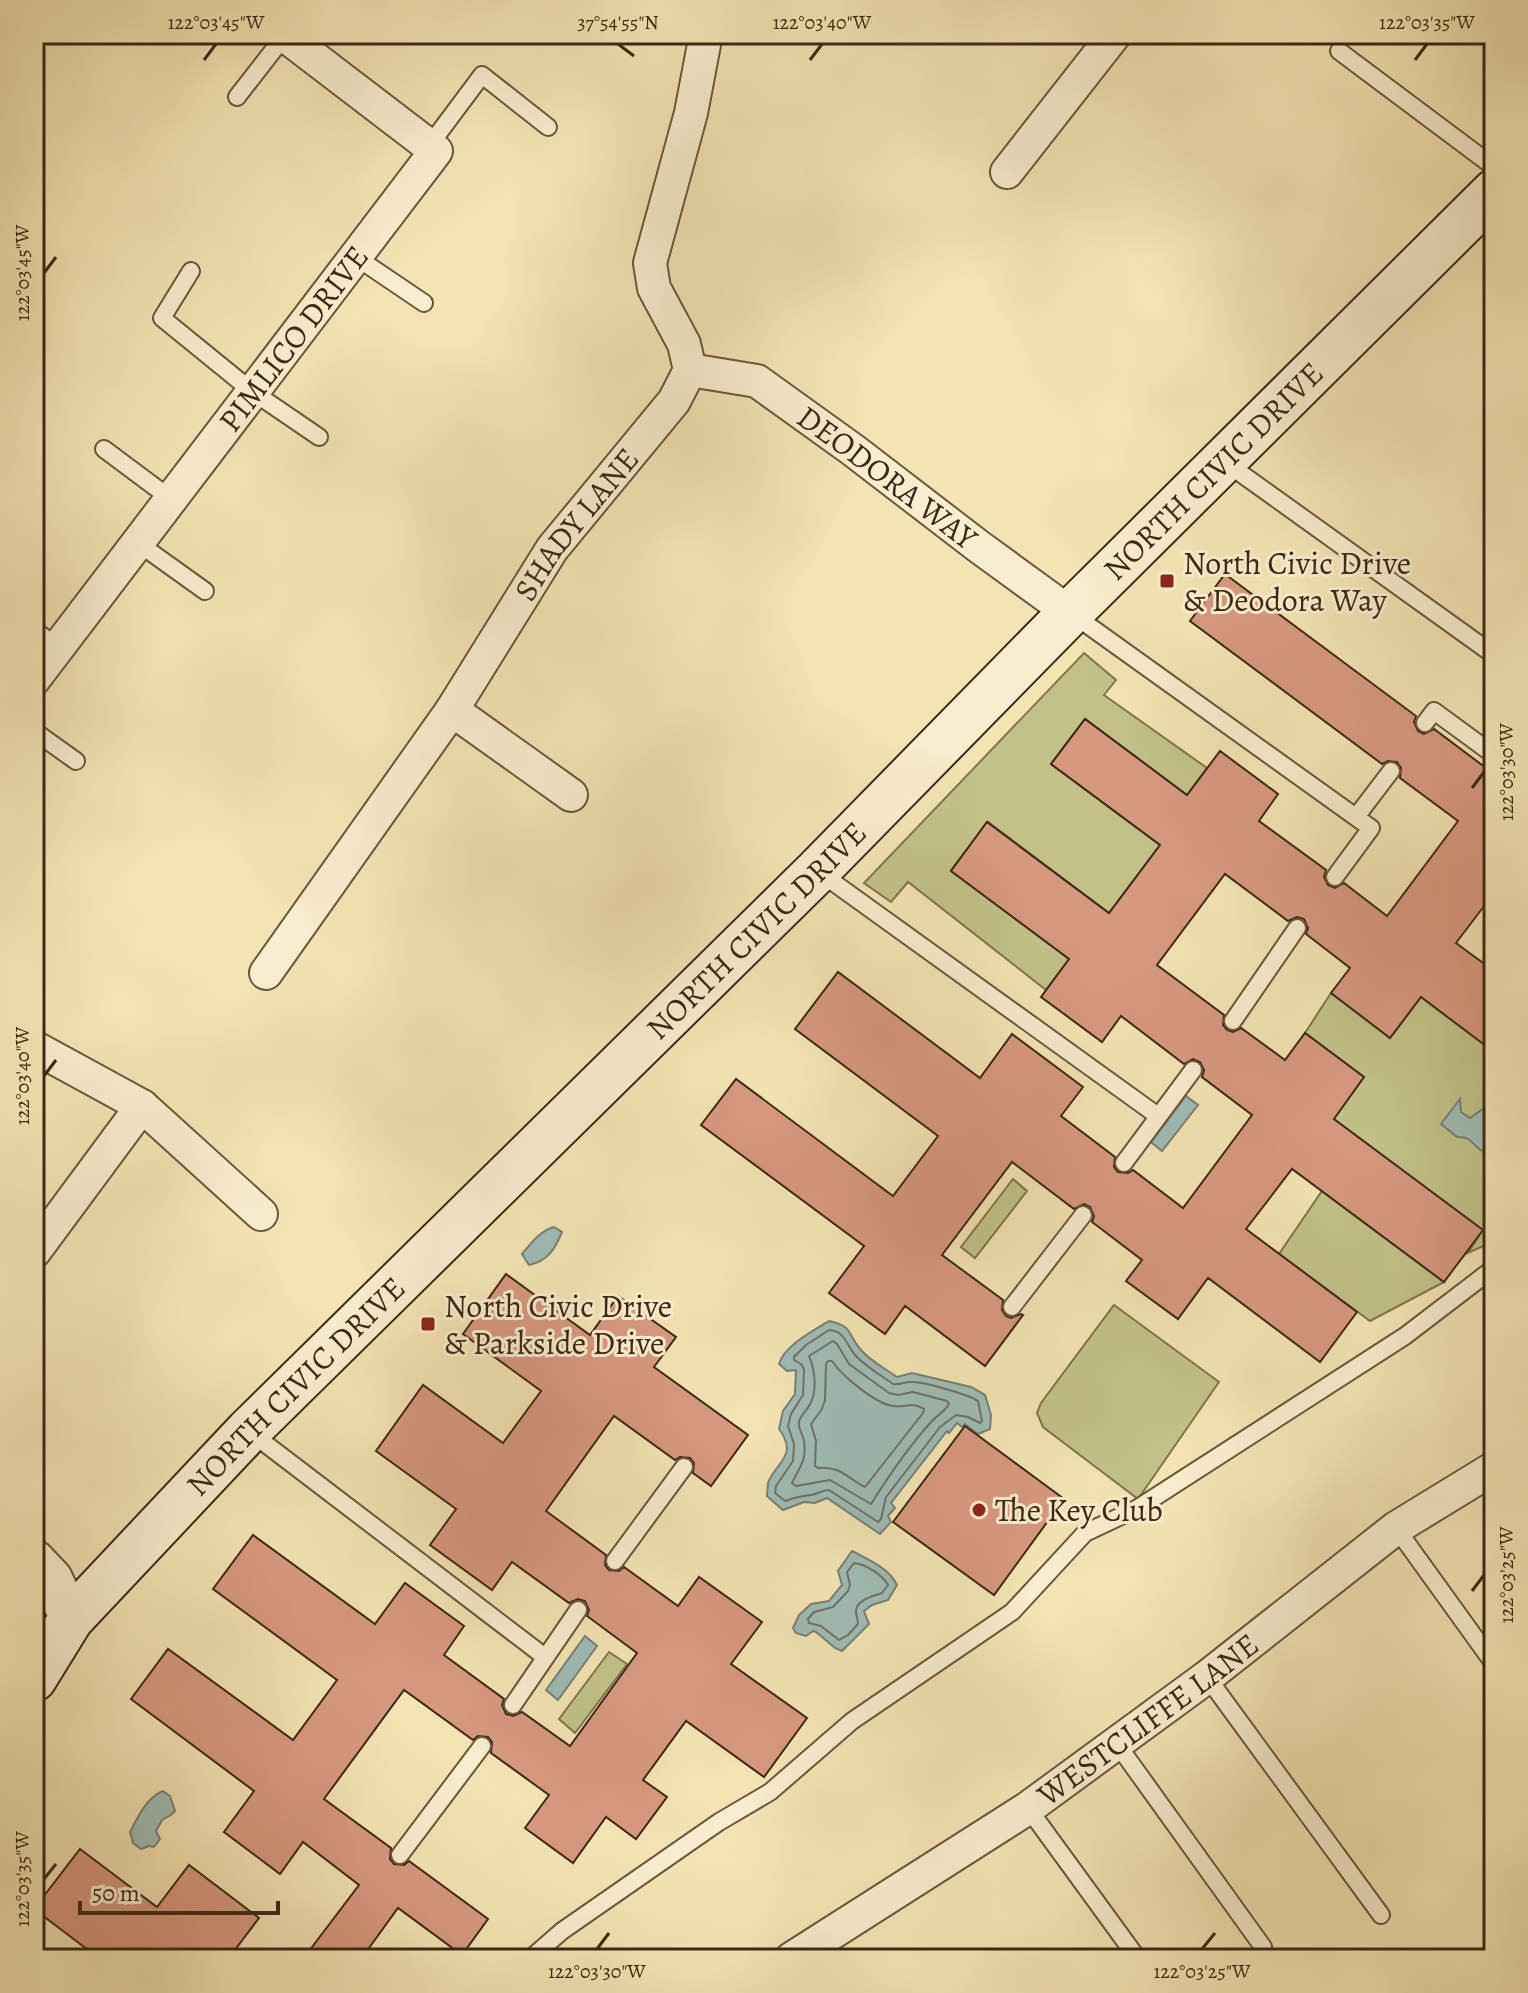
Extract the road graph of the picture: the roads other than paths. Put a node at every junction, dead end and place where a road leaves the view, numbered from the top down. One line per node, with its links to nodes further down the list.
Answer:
1 (285, 34): 5 (lane); 7 (street)
2 (706, 34): 14 (street)
3 (1115, 34): 9 (street)
4 (1339, 51): 8 (lane)
5 (237, 97)
6 (548, 127): 7 (lane)
7 (429, 146): 11 (street, PIMLICO DRIVE)
8 (1494, 167)
9 (1007, 172)
10 (1494, 192): 18 (main road, NORTH CIVIC DRIVE)
11 (356, 257): 13 (lane); 15 (street, PIMLICO DRIVE)
12 (191, 271): 15 (lane)
13 (424, 303)
14 (690, 370): 22 (street, DEODORA WAY); 26 (street, SHADY LANE)
15 (253, 392): 16 (lane); 19 (street, PIMLICO DRIVE)
16 (319, 437)
17 (104, 449): 19 (lane)
18 (1224, 461): 22 (main road, NORTH CIVIC DRIVE); 24 (lane)
19 (171, 499): 20 (street, PIMLICO DRIVE)
20 (138, 543): 21 (lane); 23 (street, PIMLICO DRIVE)
21 (205, 591)
22 (1070, 613): 33 (lane); 34 (main road, NORTH CIVIC DRIVE)
23 (46, 638): 25 (street, PIMLICO DRIVE)
24 (1494, 655)
25 (34, 679)
26 (452, 710): 32 (street); 37 (street, SHADY LANE)
27 (1425, 723): 29 (lane)
28 (34, 731): 30 (lane)
29 (1494, 755)
30 (76, 761)
31 (1391, 771): 33 (lane)
32 (571, 795)
33 (1356, 817): 35 (lane)
34 (817, 871): 42 (lane); 49 (main road, NORTH CIVIC DRIVE)
35 (1335, 877)
36 (1297, 928): 38 (lane)
37 (266, 973)
38 (1233, 1021)
39 (34, 1047): 41 (street)
40 (1193, 1070): 42 (lane)
41 (142, 1106): 44 (street); 46 (street)
42 (1158, 1116): 43 (lane)
43 (1124, 1163)
44 (261, 1214)
45 (1083, 1215): 48 (lane)
46 (34, 1252)
47 (1494, 1268): 68 (lane)
48 (1012, 1307)
49 (248, 1431): 56 (main road, NORTH CIVIC DRIVE); 57 (lane)
50 (684, 1467): 54 (lane)
51 (1494, 1468): 52 (street, WESTCLIFFE LANE)
52 (1396, 1528): 58 (lane); 59 (street, WESTCLIFFE LANE)
53 (34, 1560): 56 (street)
54 (615, 1561)
55 (578, 1610): 57 (lane)
56 (53, 1613): 60 (main road, NORTH CIVIC DRIVE)
57 (545, 1657): 61 (lane)
58 (1494, 1664)
59 (1207, 1677): 62 (street, WESTCLIFFE LANE); 66 (lane)
60 (34, 1679)
61 (513, 1705)
62 (1117, 1744): 64 (street, WESTCLIFFE LANE); 67 (lane)
63 (482, 1746): 65 (lane)
64 (1028, 1808): 69 (street, WESTCLIFFE LANE); 70 (lane)
65 (400, 1855)
66 (1381, 1915)
67 (1263, 1947)
68 (530, 1959)
69 (791, 1959)
70 (1138, 1959)

